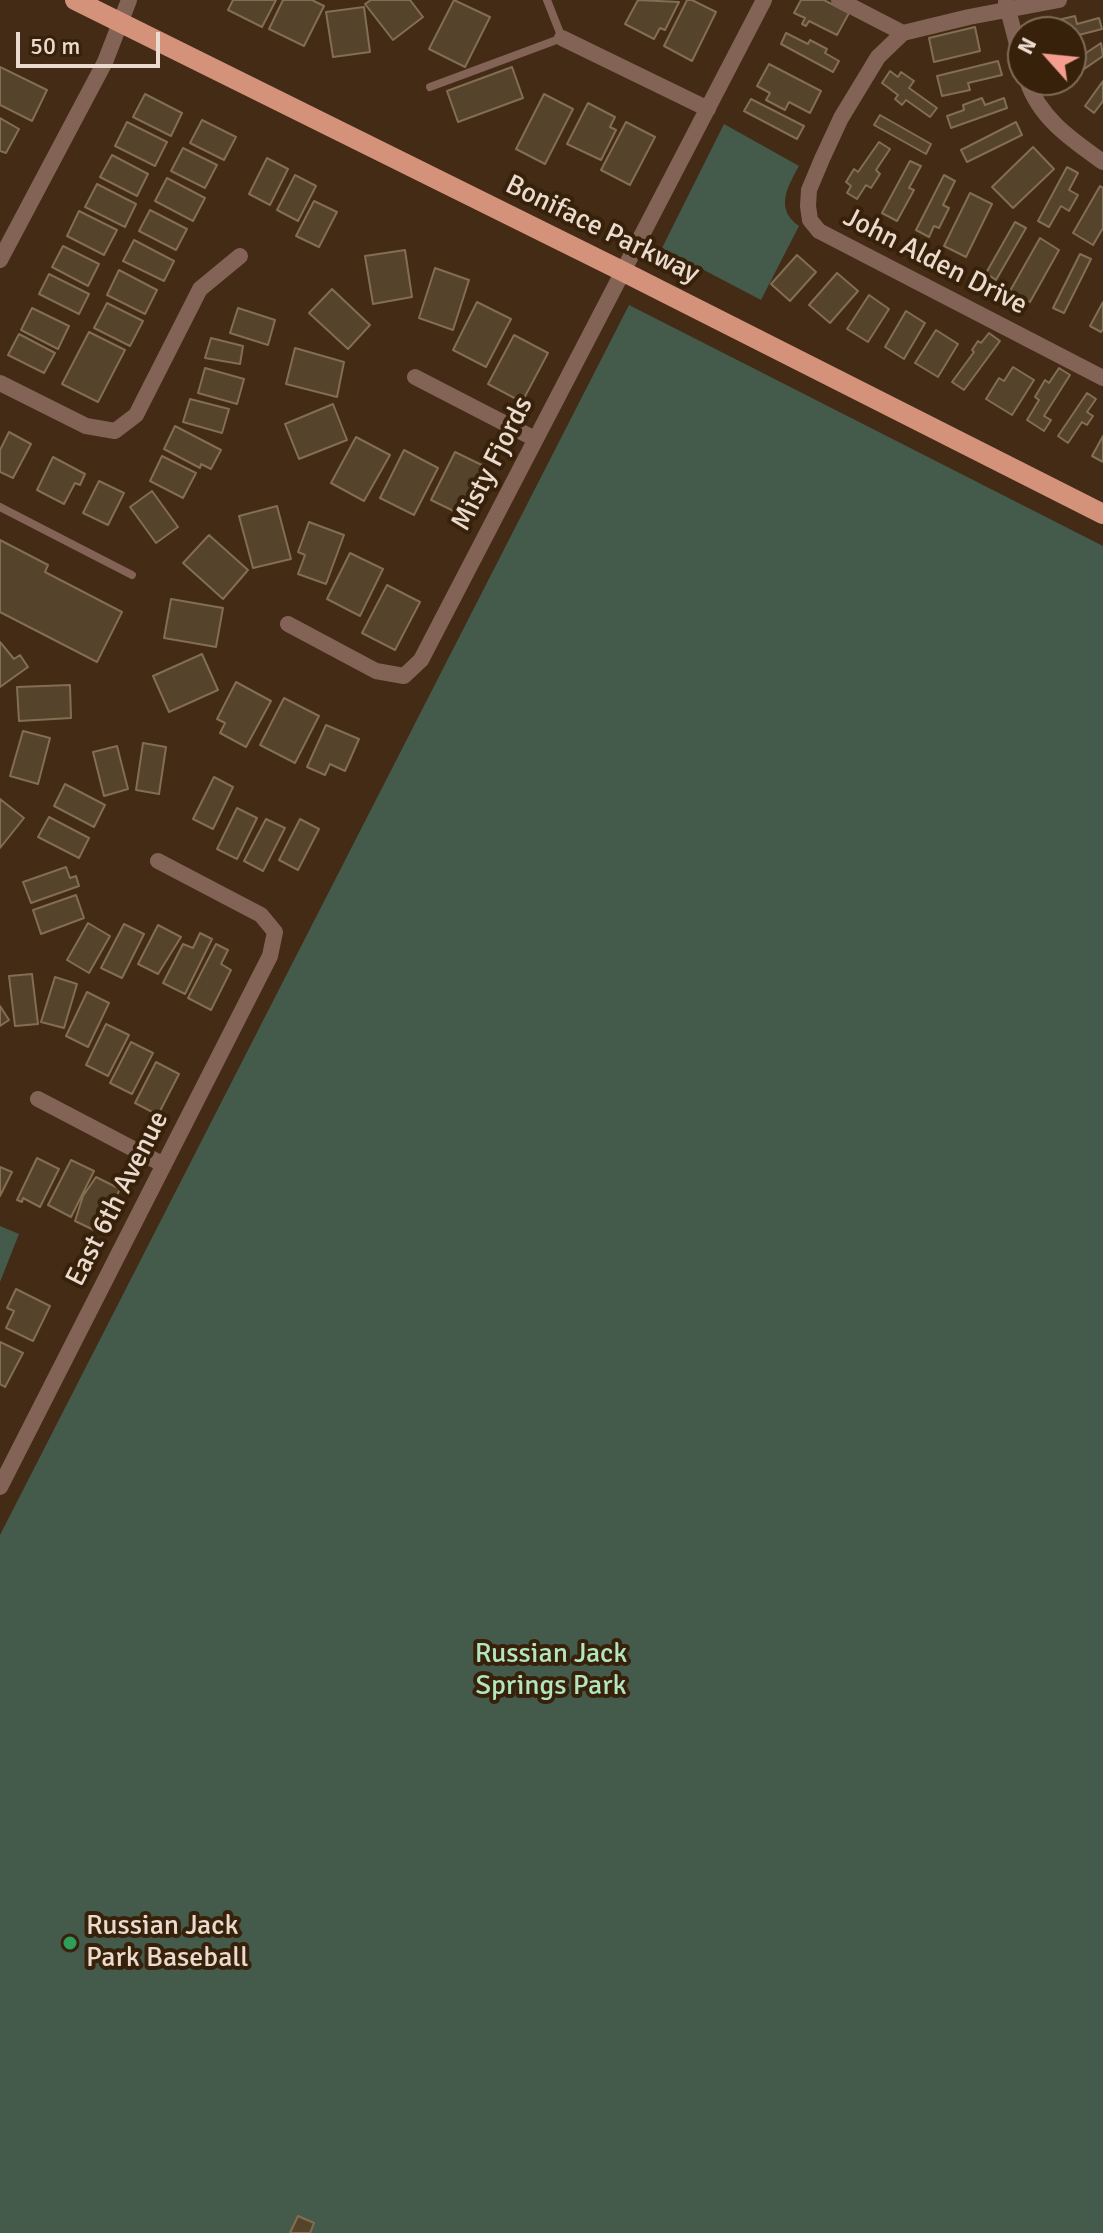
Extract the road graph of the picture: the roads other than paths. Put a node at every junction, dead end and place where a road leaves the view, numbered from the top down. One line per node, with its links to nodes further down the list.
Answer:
1 (75, 0): 8 (main road, Boniface Parkway)
2 (129, 0): 8 (street)
3 (547, 0): 10 (lane)
4 (764, 0): 13 (street)
5 (839, 0): 9 (street)
6 (1059, 0): 7 (street)
7 (1006, 5): 9 (street)
8 (121, 23): 16 (street); 17 (main road, Boniface Parkway)
9 (903, 33): 19 (street, John Alden Drive)
10 (562, 38): 11 (lane); 13 (street)
11 (430, 87)
12 (1035, 96): 14 (street)
13 (708, 109): 17 (street)
14 (1103, 162)
15 (240, 256): 20 (street)
16 (0, 260)
17 (624, 272): 21 (street, Misty Fjords); 23 (main road, Boniface Parkway)
18 (415, 377): 21 (street)
19 (1103, 378)
20 (0, 383)
21 (535, 439): 25 (street, Misty Fjords)
22 (0, 507): 24 (lane)
23 (1103, 514)
24 (132, 575)
25 (288, 624)
26 (158, 861): 28 (street, East 6th Avenue)
27 (38, 1099): 28 (street)
28 (164, 1165): 29 (street, East 6th Avenue)
29 (0, 1487)

